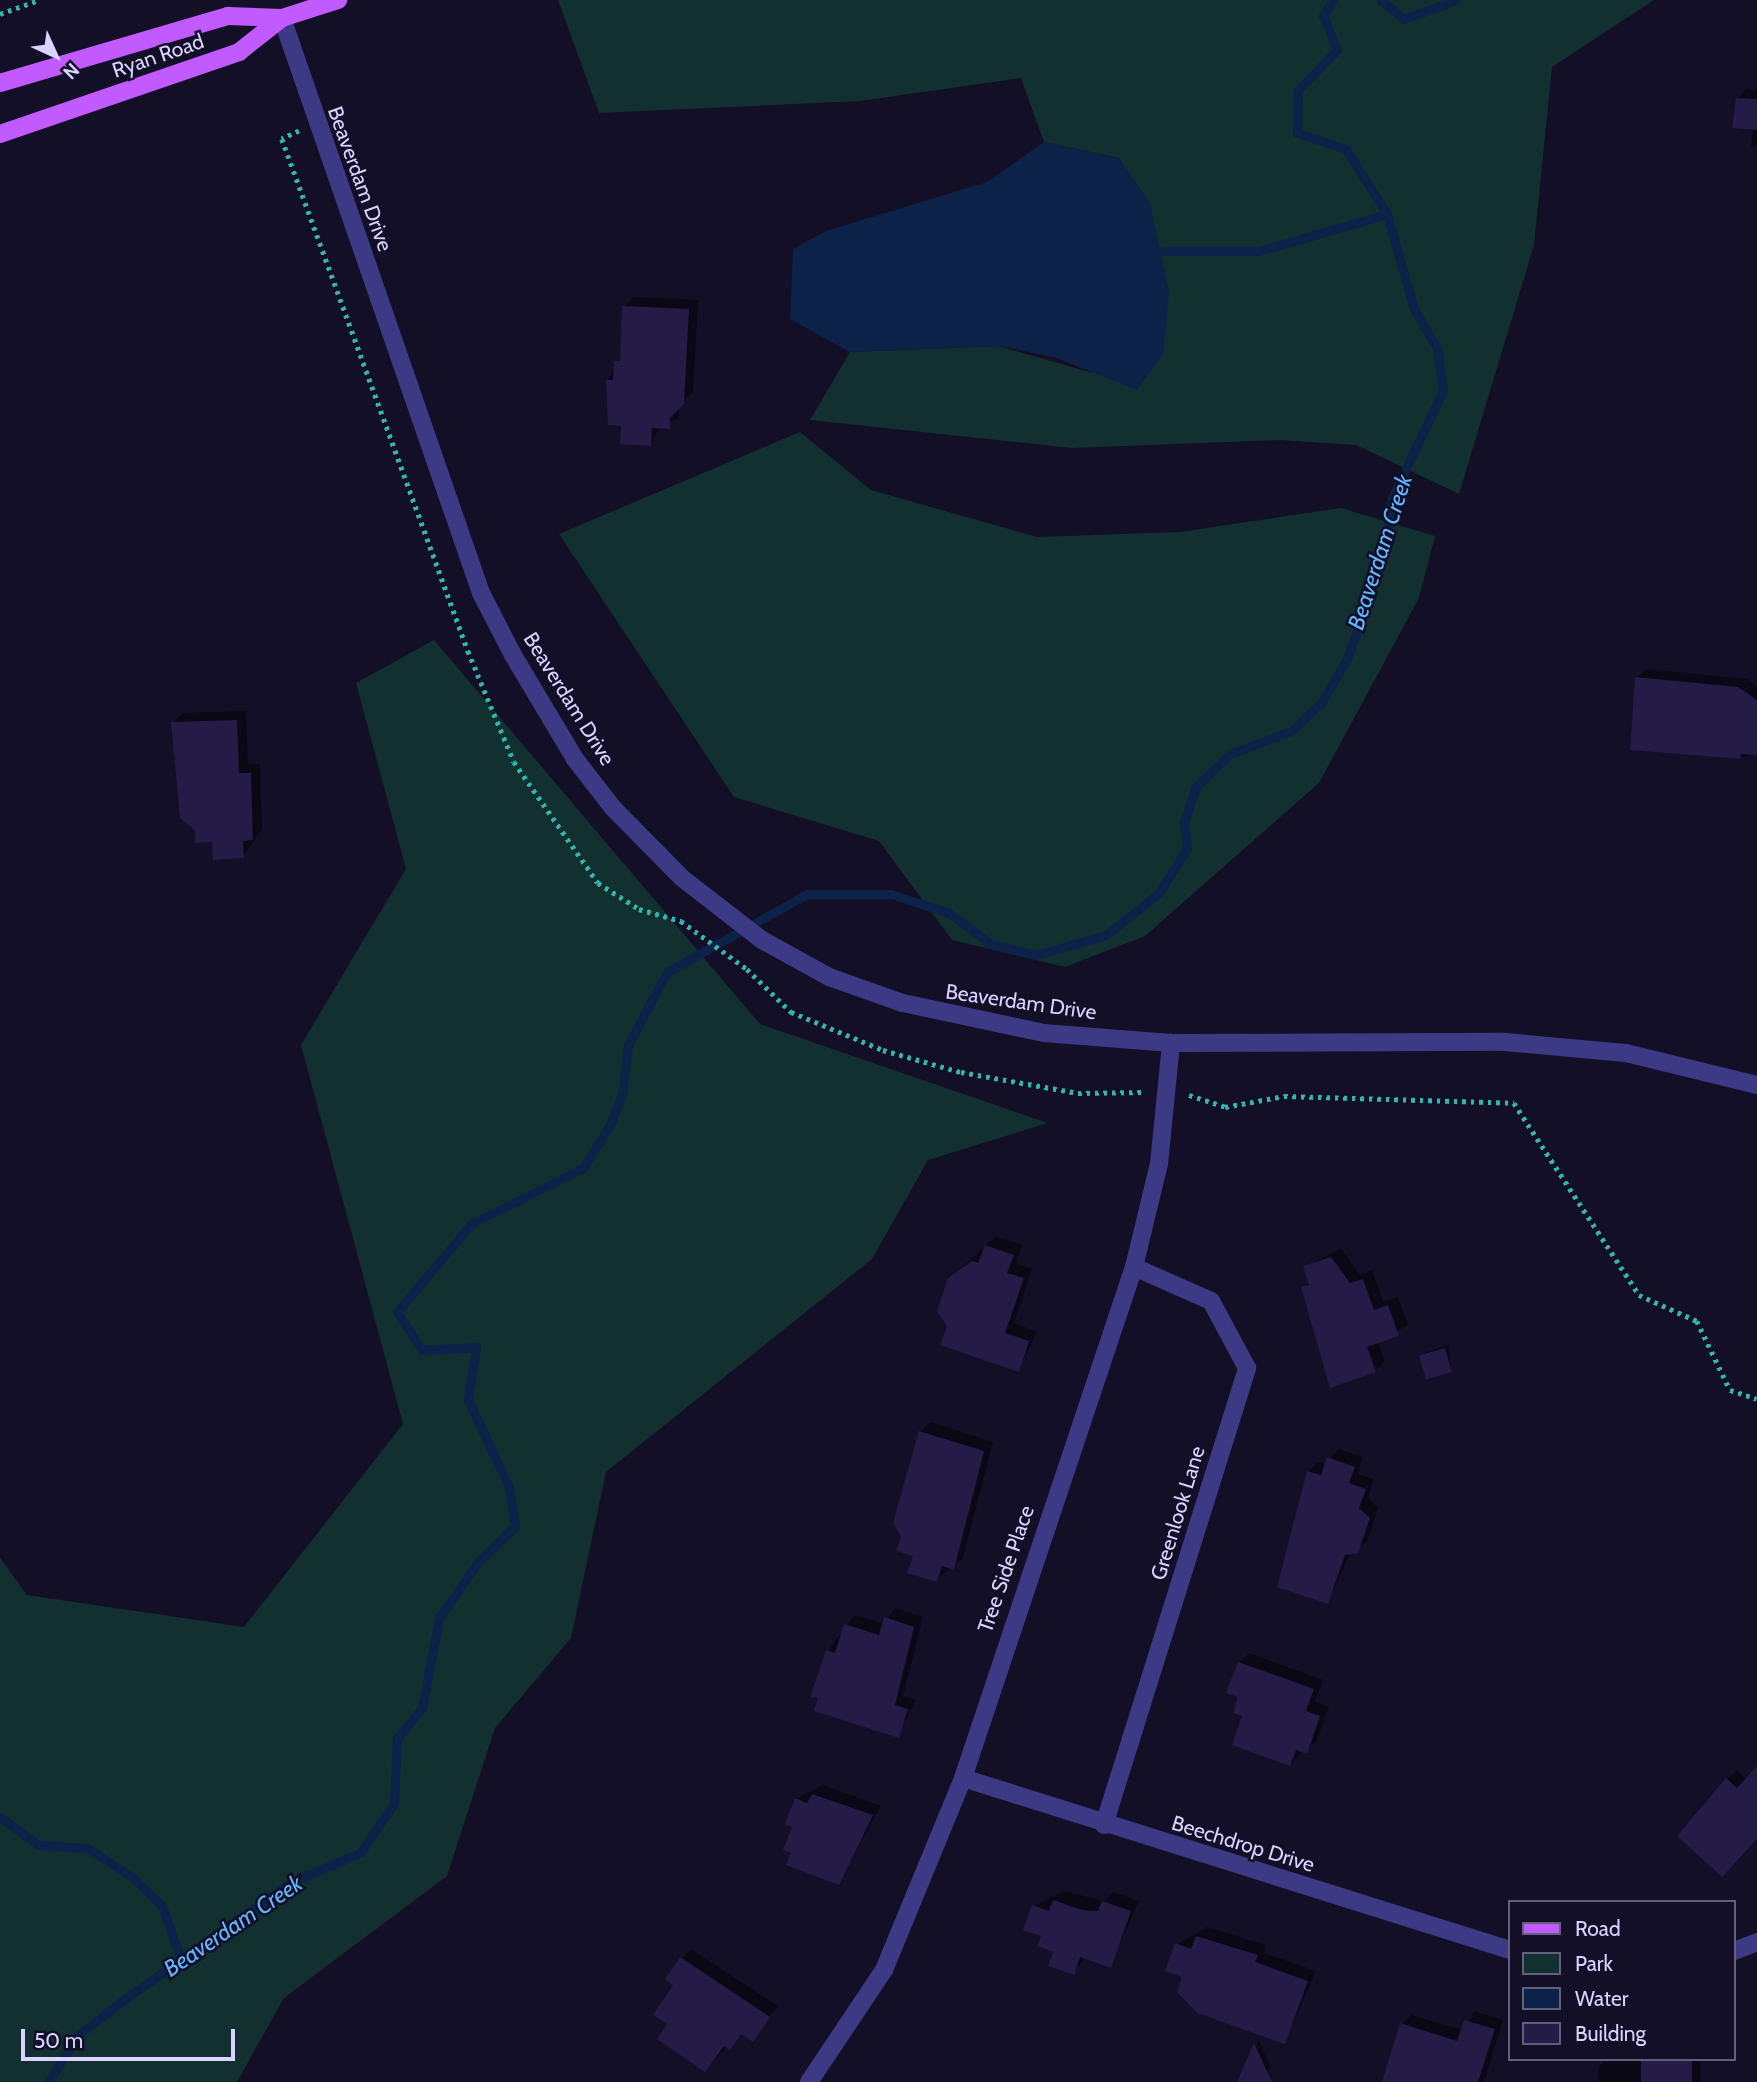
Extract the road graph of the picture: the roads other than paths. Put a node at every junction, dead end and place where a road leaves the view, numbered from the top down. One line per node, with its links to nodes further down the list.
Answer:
1 (338, 0): 2 (main road, Ryan Road)
2 (282, 18): 3 (main road, Ryan Road); 4 (main road, Ryan Road); 5 (street, Beaverdam Drive)
3 (0, 83)
4 (0, 134)
5 (1171, 1043): 6 (street, Beaverdam Drive); 7 (street, Tree Side Place)
6 (1757, 1085)
7 (1134, 1267): 8 (street, Tree Side Place); 9 (street, Greenlook Lane)
8 (963, 1778): 9 (street, Beechdrop Drive); 13 (street, Tree Side Place)
9 (1104, 1825): 11 (street, Beechdrop Drive)
10 (1757, 1942): 12 (street)
11 (1508, 1949)
12 (1736, 1950)
13 (809, 2082)

